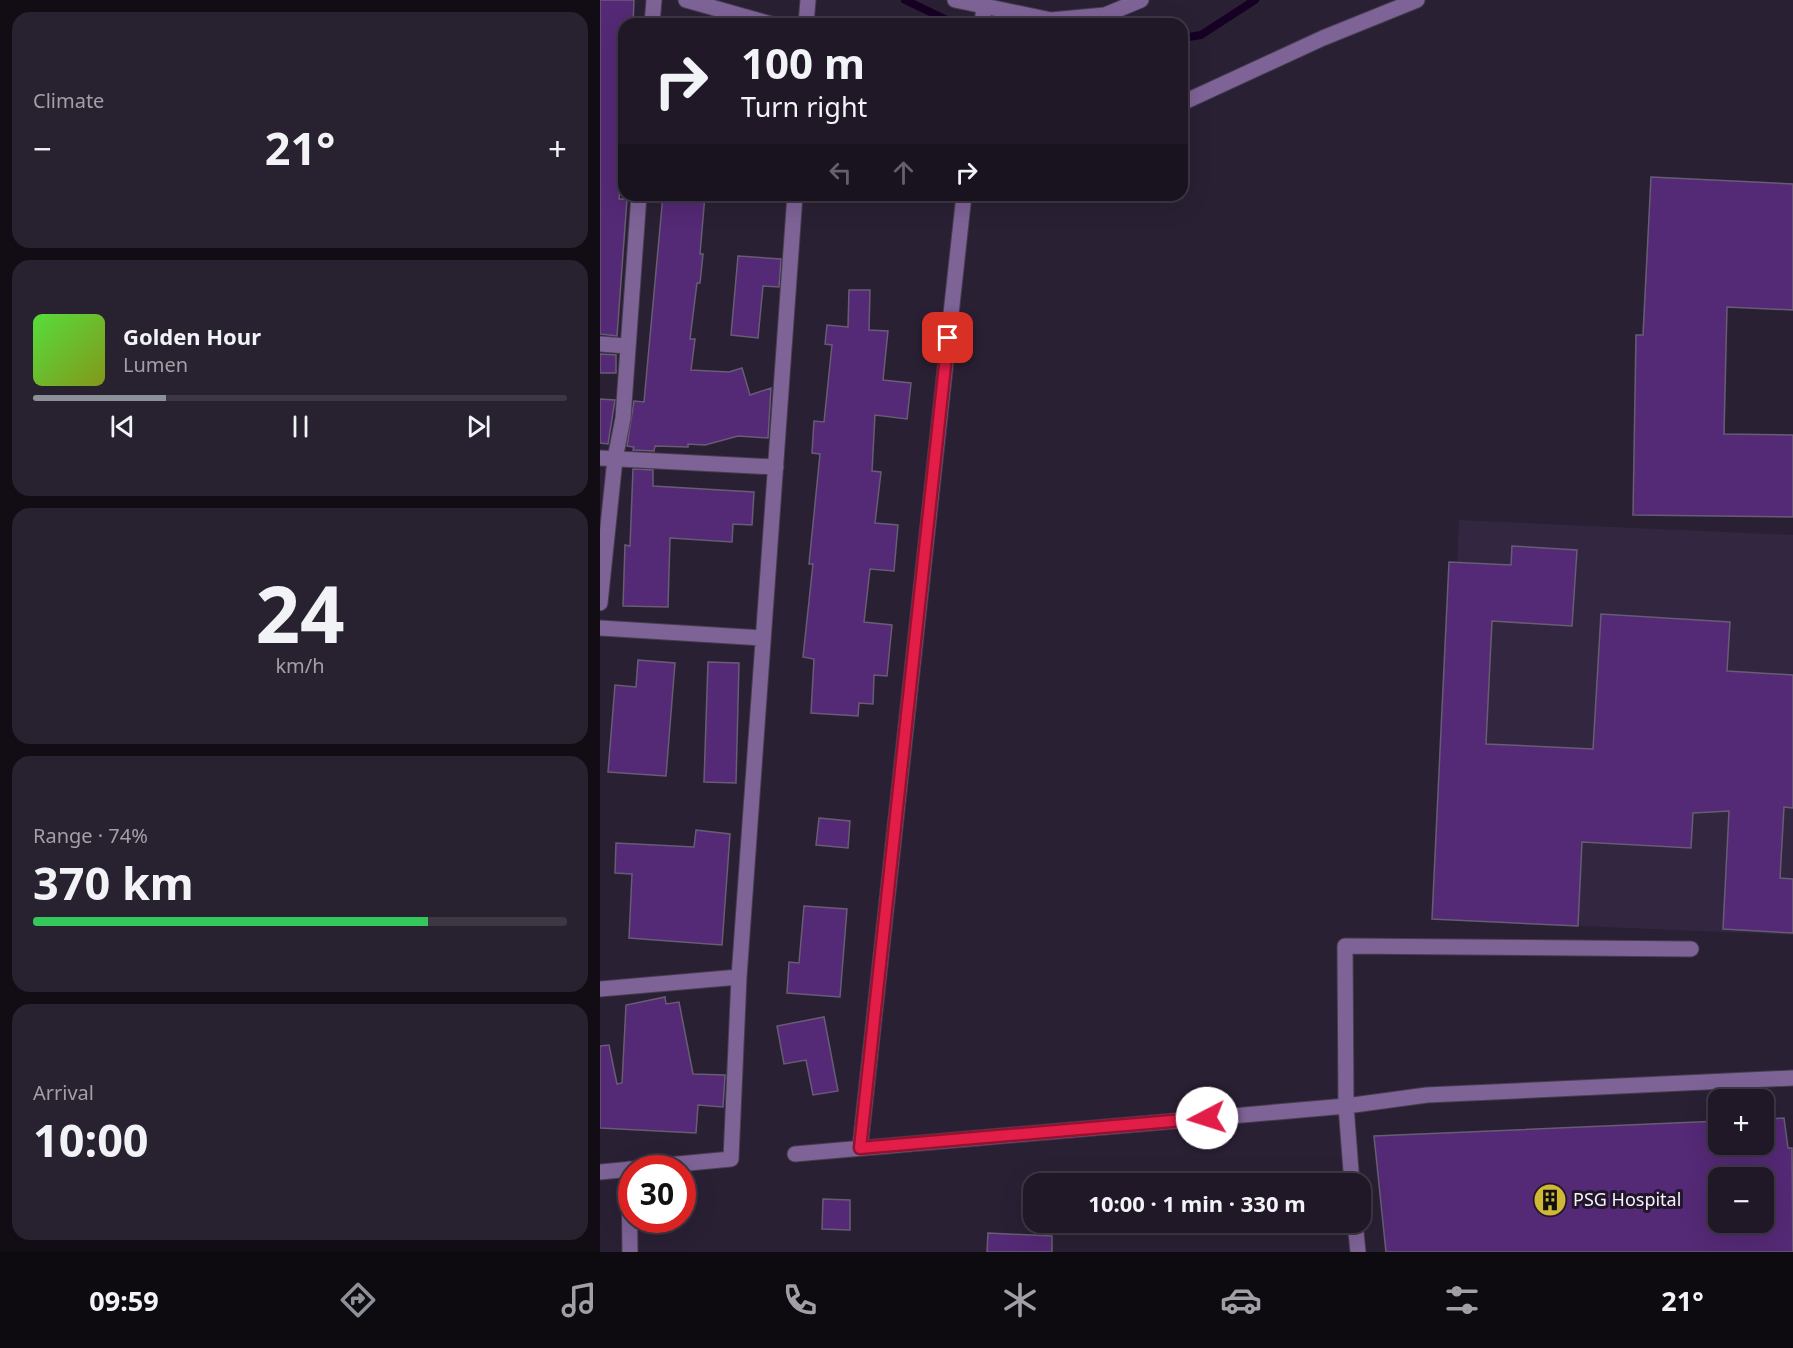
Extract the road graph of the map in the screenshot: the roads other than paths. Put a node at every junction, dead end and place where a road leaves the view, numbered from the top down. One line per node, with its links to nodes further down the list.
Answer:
1 (654, 0): 8 (street)
2 (686, 0): 9 (street)
3 (808, 0): 10 (street)
4 (955, 0): 7 (street)
5 (1141, 0): 12 (street)
6 (1417, 0): 13 (street)
7 (983, 15): 11 (street)
8 (652, 18)
9 (750, 18)
10 (806, 18)
11 (1024, 18)
12 (1073, 18)
13 (1188, 100)
14 (639, 201): 18 (street)
15 (795, 201): 20 (street)
16 (963, 201): 29 (street)
17 (600, 344): 18 (street)
18 (627, 346): 19 (street)
19 (608, 458): 20 (street); 21 (street)
20 (776, 467): 23 (street)
21 (600, 603)
22 (600, 628): 23 (street)
23 (763, 638): 25 (street)
24 (1691, 949): 28 (street)
25 (739, 977): 26 (street); 31 (street)
26 (600, 990)
27 (1793, 1078): 28 (street)
28 (1346, 1106): 29 (street); 34 (street)
29 (860, 1148): 30 (street)
30 (795, 1154)
31 (696, 1163)
32 (618, 1170): 33 (street)
33 (600, 1172)
34 (1351, 1173)
35 (630, 1233): 37 (street)
36 (1356, 1233): 38 (street)
37 (630, 1252)
38 (1358, 1252)

